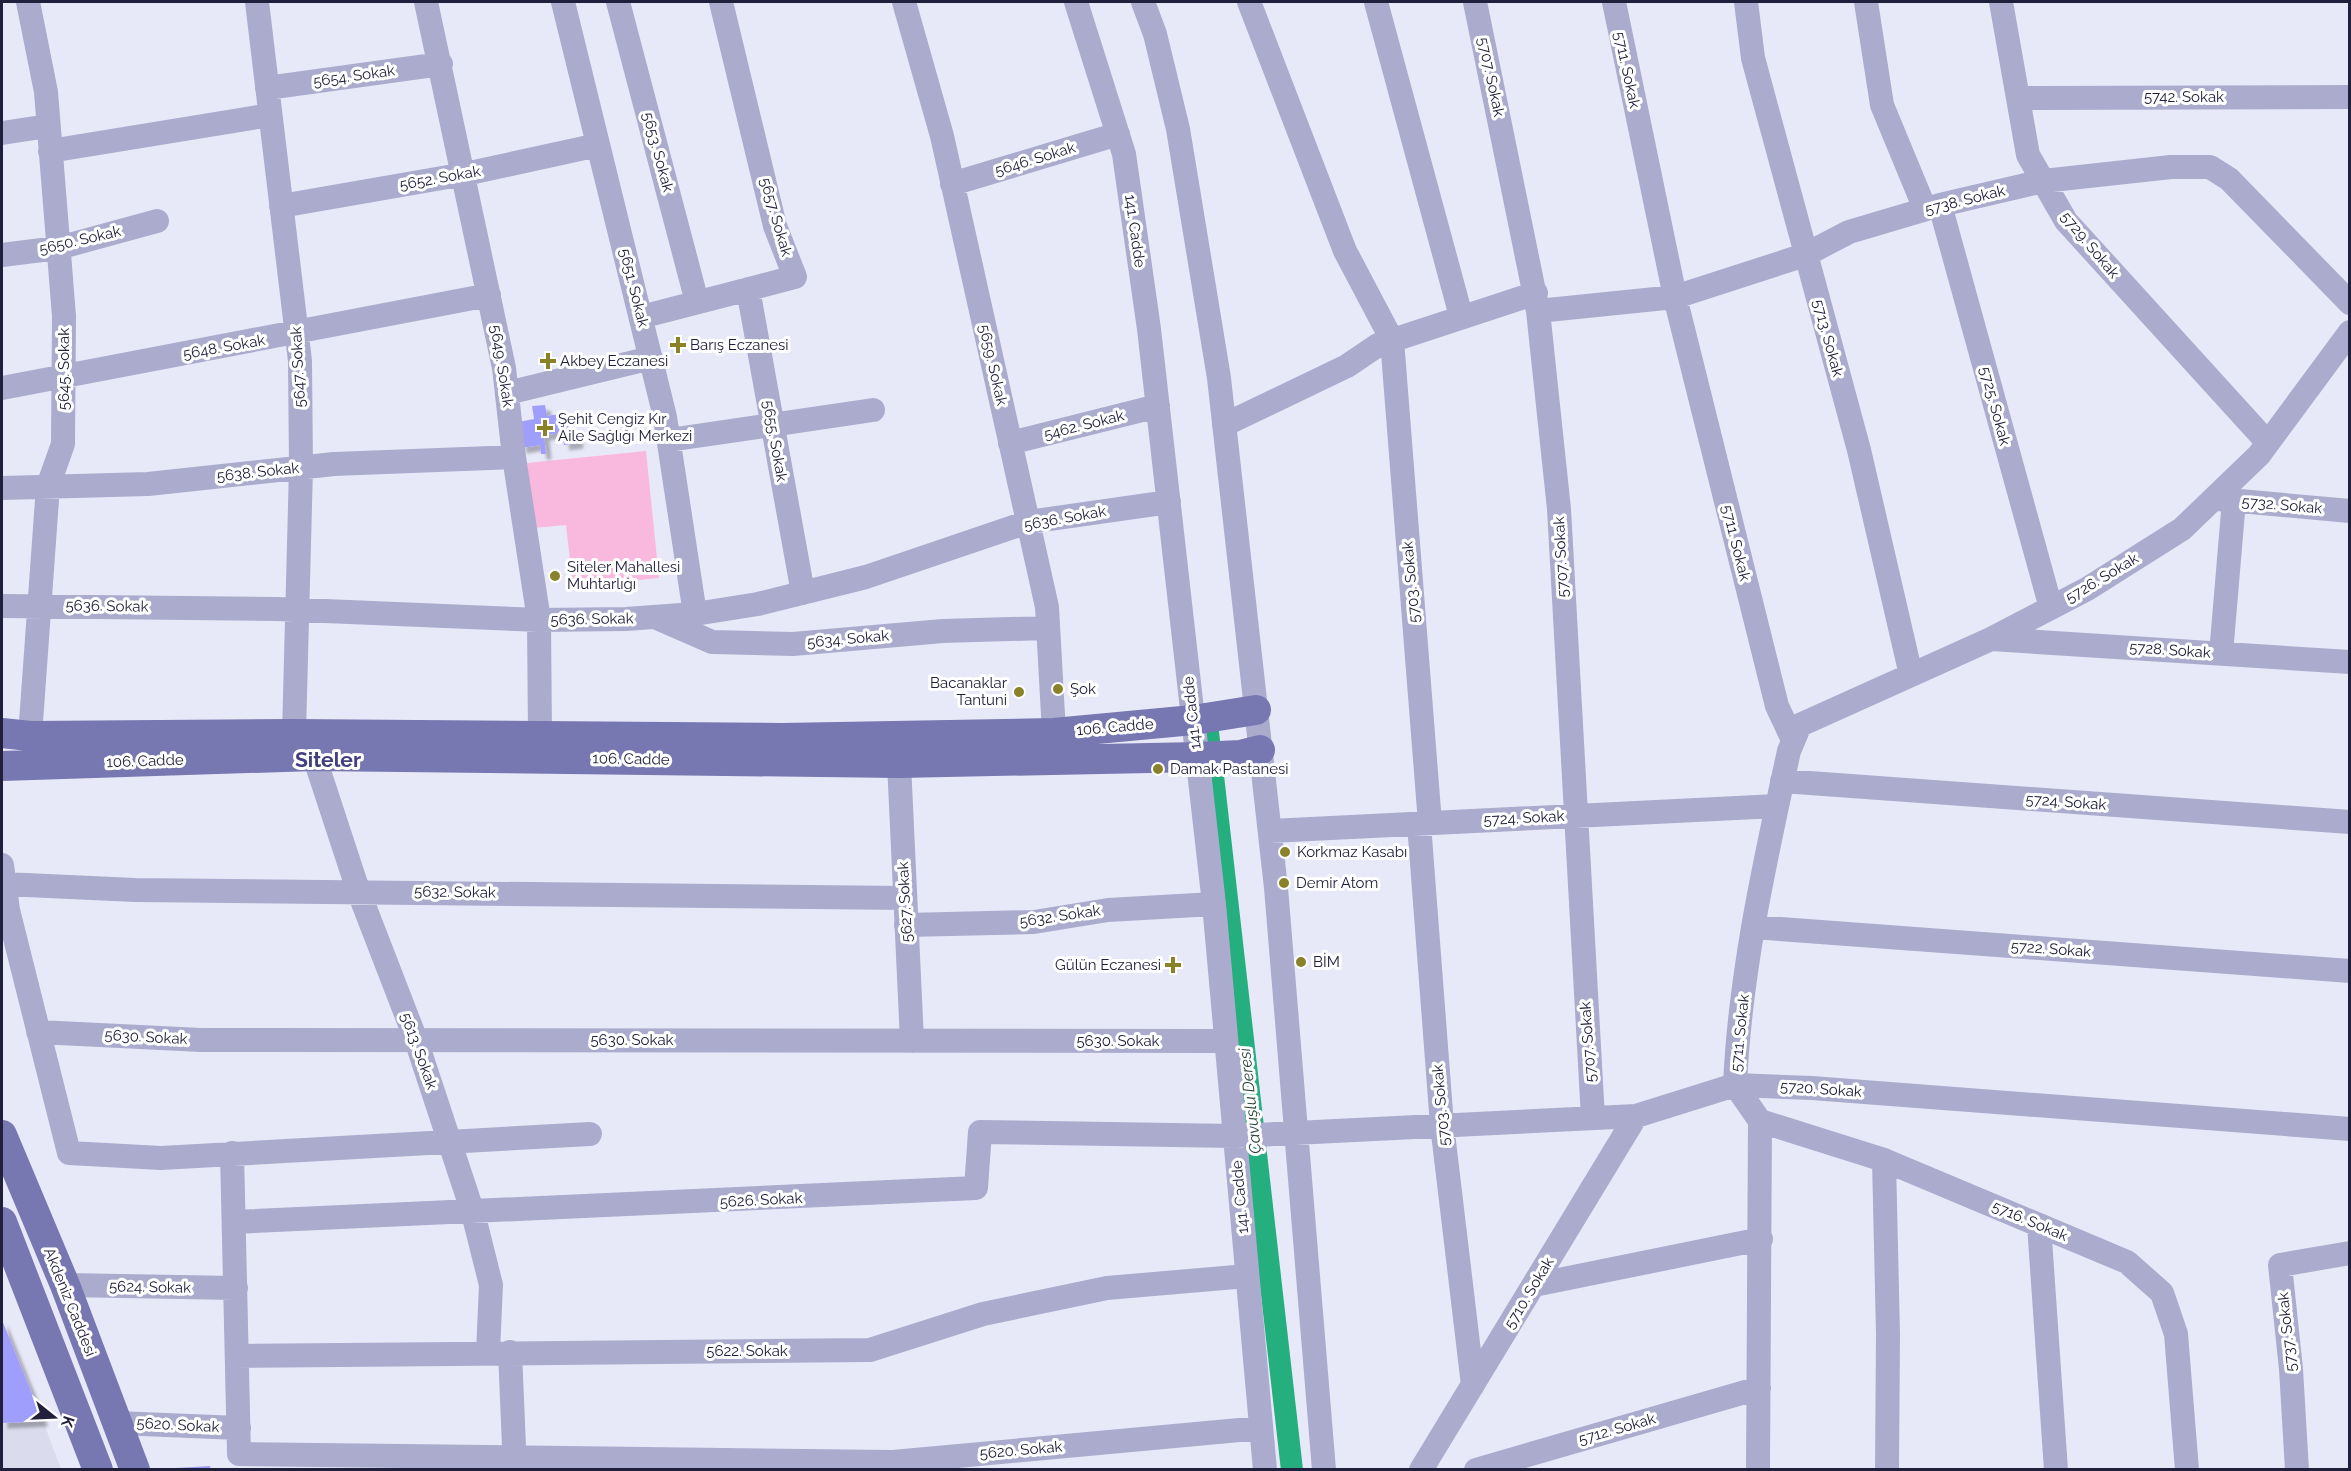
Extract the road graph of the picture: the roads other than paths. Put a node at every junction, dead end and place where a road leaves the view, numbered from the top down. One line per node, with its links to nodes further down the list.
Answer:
1 (28, 2): 22 (street, 5645. Sokak)
2 (257, 2): 18 (street, 5647. Sokak)
3 (426, 2): 17 (street, 5649. Sokak)
4 (563, 2): 25 (street, 5651. Sokak)
5 (618, 2): 39 (street, 5653. Sokak)
6 (721, 2): 36 (street, 5657. Sokak)
7 (904, 2): 29 (street, 5659. Sokak)
8 (1076, 2): 24 (street, 141. Cadde)
9 (1143, 2): 55 (street)
10 (1249, 2): 46 (street)
11 (1376, 2): 42 (street)
12 (1475, 2): 40 (street, 5707. Sokak)
13 (1614, 2): 38 (street, 5711. Sokak)
14 (1746, 2): 35 (street, 5713. Sokak)
15 (1866, 2): 31 (street, 5725. Sokak)
16 (2001, 2): 20 (street, 5729. Sokak)
17 (441, 64): 18 (street, 5654. Sokak); 27 (street, 5649. Sokak)
18 (267, 88): 21 (street, 5647. Sokak)
19 (2349, 97): 20 (street, 5742. Sokak)
20 (2018, 98): 28 (street, 5729. Sokak)
21 (270, 115): 26 (street); 30 (street, 5647. Sokak)
22 (48, 126): 23 (street); 26 (street, 5645. Sokak)
23 (2, 133)
24 (1118, 134): 29 (street, 5646. Sokak); 52 (street, 141. Cadde)
25 (598, 145): 27 (street, 5652. Sokak); 43 (street, 5651. Sokak)
26 (50, 151): 33 (street, 5645. Sokak)
27 (465, 174): 30 (street, 5652. Sokak); 37 (street, 5649. Sokak)
28 (2043, 181): 31 (street, 5738. Sokak); 41 (street, 5738. Sokak); 58 (street, 5729. Sokak)
29 (952, 184): 57 (street, 5659. Sokak)
30 (281, 206): 45 (street, 5647. Sokak)
31 (1932, 207): 35 (street, 5738. Sokak); 70 (street, 5725. Sokak)
32 (157, 221): 33 (street, 5650. Sokak)
33 (58, 248): 34 (street, 5650. Sokak); 49 (street, 5645. Sokak)
34 (2, 255)
35 (1805, 255): 38 (street, 5738. Sokak); 79 (street, 5713. Sokak)
36 (748, 289): 39 (street, 5657. Sokak); 54 (street, 5655. Sokak)
37 (489, 295): 45 (street, 5648. Sokak); 51 (street, 5649. Sokak)
38 (1675, 297): 40 (street, 5738. Sokak); 86 (street, 5711. Sokak)
39 (697, 302): 43 (street, 5657. Sokak)
40 (1537, 302): 42 (street, 5738. Sokak); 94 (street, 5707. Sokak)
41 (2349, 303)
42 (1461, 316): 46 (street, 5738. Sokak)
43 (641, 317): 47 (street, 5651. Sokak)
44 (2349, 332): 48 (street, 5726. Sokak)
45 (297, 334): 49 (street, 5648. Sokak); 60 (street, 5647. Sokak)
46 (1392, 340): 55 (street, 5738. Sokak); 96 (street, 5703. Sokak)
47 (651, 358): 51 (street); 56 (street, 5651. Sokak)
48 (2339, 361): 58 (street, 5726. Sokak)
49 (64, 376): 50 (street, 5648. Sokak); 61 (street, 5645. Sokak)
50 (2, 388)
51 (507, 393): 59 (street, 5649. Sokak)
52 (1158, 406): 57 (street, 5462. Sokak); 64 (street, 141. Cadde)
53 (873, 410): 54 (street)
54 (772, 425): 56 (street); 67 (street, 5655. Sokak)
55 (1224, 425): 80 (street)
56 (669, 440): 72 (street, 5651. Sokak)
57 (1010, 443): 66 (street, 5659. Sokak)
58 (2268, 443): 63 (street, 5726. Sokak)
59 (514, 457): 60 (street, 5638. Sokak); 74 (street, 5649. Sokak)
60 (301, 468): 61 (street, 5638. Sokak); 71 (street, 5647. Sokak)
61 (48, 486): 62 (street, 5638. Sokak); 68 (street, 5645. Sokak)
62 (2, 488)
63 (2224, 500): 65 (street, 5732. Sokak); 70 (street, 5726. Sokak); 77 (street)
64 (1169, 502): 66 (street, 5636. Sokak); 81 (street, 141. Cadde)
65 (2349, 510)
66 (1028, 522): 67 (street, 5636. Sokak); 75 (street, 5659. Sokak)
67 (803, 593): 72 (street, 5636. Sokak)
68 (37, 605): 69 (street, 5636. Sokak); 71 (street, 5636. Sokak); 83 (street, 5645. Sokak)
69 (2, 606)
70 (2051, 608): 76 (street, 5726. Sokak)
71 (297, 610): 74 (street, 5636. Sokak); 84 (street, 5647. Sokak)
72 (694, 614): 73 (street, 5636. Sokak)
73 (654, 617): 74 (street, 5636. Sokak); 75 (street, 5634. Sokak)
74 (539, 620): 85 (street, 5649. Sokak)
75 (1048, 628): 82 (street, 5659. Sokak)
76 (1991, 639): 77 (street, 5728. Sokak); 79 (street, 5726. Sokak)
77 (2221, 654): 78 (street, 5728. Sokak)
78 (2349, 662)
79 (1911, 675): 86 (street, 5726. Sokak)
80 (1246, 711): 81 (main road, 106. Cadde); 87 (street)
81 (1193, 720): 82 (main road, 106. Cadde); 89 (street, 141. Cadde)
82 (1054, 733): 85 (main road, 106. Cadde)
83 (16, 734): 84 (main road, 106. Cadde)
84 (294, 734): 85 (main road, 106. Cadde)
85 (540, 736)
86 (1793, 740): 92 (street, 5711. Sokak)
87 (1250, 753): 89 (main road, 106. Cadde); 97 (street)
88 (315, 756): 90 (main road, 106. Cadde); 91 (main road, 106. Cadde); 99 (street, 5613. Sokak)
89 (1198, 757): 90 (main road, 106. Cadde); 101 (street, 141. Cadde)
90 (899, 763): 100 (street, 5627. Sokak)
91 (2, 766)
92 (1782, 781): 93 (street, 5711. Sokak); 95 (street, 5724. Sokak)
93 (1777, 806): 94 (street, 5724. Sokak); 103 (street, 5711. Sokak)
94 (1574, 815): 96 (street, 5724. Sokak); 111 (street, 5707. Sokak)
95 (2349, 822)
96 (1425, 823): 97 (street, 5724. Sokak); 113 (street, 5703. Sokak)
97 (1270, 831): 116 (street)
98 (3, 875): 99 (street, 5632. Sokak); 105 (street)
99 (358, 890): 100 (street, 5632. Sokak); 106 (street, 5613. Sokak)
100 (905, 898): 102 (street, 5627. Sokak)
101 (1214, 904): 102 (street, 5632. Sokak); 108 (street, 141. Cadde)
102 (906, 925): 107 (street, 5627. Sokak)
103 (1753, 927): 104 (street, 5722. Sokak); 109 (street, 5711. Sokak)
104 (2349, 971)
105 (38, 1032): 106 (street, 5630. Sokak); 120 (street)
106 (416, 1040): 107 (street, 5630. Sokak); 119 (street, 5613. Sokak)
107 (912, 1041): 108 (street, 5630. Sokak)
108 (1226, 1041): 118 (street, 141. Cadde)
109 (1735, 1085): 110 (street, 5720. Sokak); 112 (street); 114 (street, 5720. Sokak)
110 (1636, 1116): 111 (street, 5720. Sokak); 130 (street, 5710. Sokak)
111 (1593, 1118): 113 (street, 5720. Sokak)
112 (1760, 1121): 121 (street, 5716. Sokak); 126 (street)
113 (1442, 1125): 116 (street, 5720. Sokak); 134 (street, 5703. Sokak)
114 (2349, 1130)
115 (590, 1134): 119 (street)
116 (1296, 1134): 118 (street, 5720. Sokak); 143 (street)
117 (2, 1135): 129 (main road, Akdeniz Caddesi)
118 (1236, 1136): 122 (street, 5626. Sokak); 128 (street, 141. Cadde)
119 (451, 1142): 120 (street); 122 (street, 5613. Sokak)
120 (232, 1153): 124 (street)
121 (1884, 1160): 125 (street, 5716. Sokak); 147 (street)
122 (473, 1213): 124 (street, 5626. Sokak); 132 (street, 5613. Sokak)
123 (2, 1222): 140 (main road)
124 (234, 1222): 131 (street)
125 (2039, 1225): 148 (street); 149 (street, 5716. Sokak)
126 (1761, 1239): 130 (street); 135 (street)
127 (2349, 1253): 150 (street, 5737. Sokak)
128 (1247, 1276): 132 (street, 5622. Sokak); 138 (street, 141. Cadde)
129 (65, 1285): 131 (street, 5624. Sokak); 136 (main road, Akdeniz Caddesi)
130 (1534, 1285): 134 (street, 5710. Sokak)
131 (236, 1288): 133 (street)
132 (499, 1352): 133 (street, 5622. Sokak); 139 (street, 5613. Sokak)
133 (237, 1356): 137 (street)
134 (1473, 1385): 144 (street, 5710. Sokak)
135 (1759, 1388): 145 (street, 5712. Sokak); 146 (street)
136 (117, 1423): 137 (street, 5620. Sokak); 141 (main road, Akdeniz Caddesi)
137 (239, 1428): 139 (street, 5620. Sokak)
138 (1261, 1428): 139 (street, 5620. Sokak); 142 (street, 141. Cadde)
139 (515, 1464)
140 (98, 1470)
141 (135, 1470)
142 (1265, 1470)
143 (1324, 1470)
144 (1422, 1470)
145 (1476, 1470)
146 (1758, 1470)
147 (1887, 1470)
148 (2056, 1470)
149 (2187, 1470)
150 (2296, 1470)

